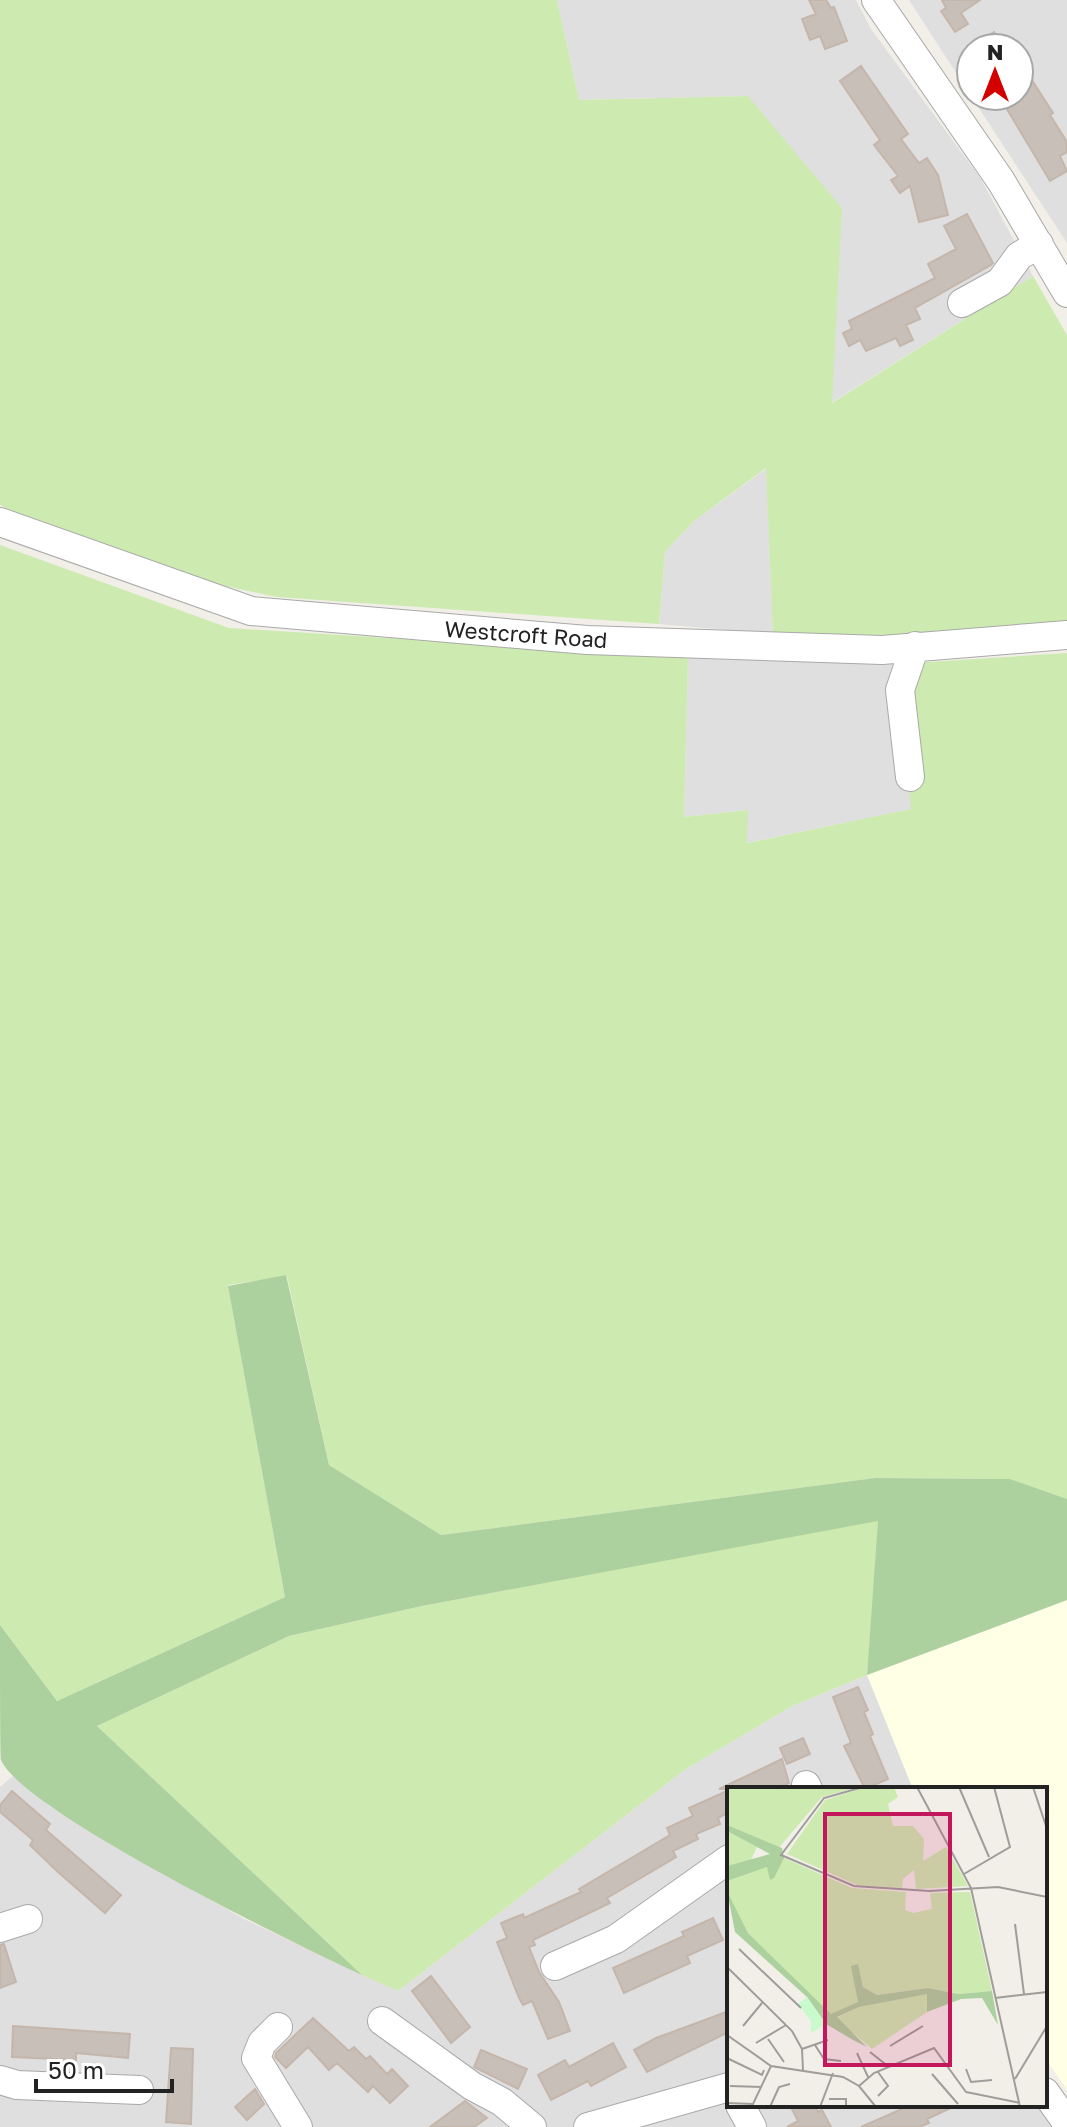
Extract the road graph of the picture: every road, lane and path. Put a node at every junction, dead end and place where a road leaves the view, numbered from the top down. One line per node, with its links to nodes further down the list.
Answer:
1 (876, 0): 2 (street)
2 (1039, 244): 3 (street); 4 (street)
3 (1067, 293)
4 (962, 303)
5 (0, 522): 7 (street, Westcroft Road)
6 (1067, 635): 7 (street, Westcroft Road)
7 (915, 646): 8 (street)
8 (910, 777)
9 (727, 1860): 12 (street)
10 (28, 1919): 11 (street)
11 (0, 1928)
12 (572, 1966)
13 (382, 2021): 22 (street)
14 (278, 2027): 21 (street)
15 (0, 2080): 17 (street)
16 (727, 2088): 23 (street)
17 (139, 2093)
18 (1047, 2095): 20 (street)
19 (741, 2107): 24 (street)
20 (1067, 2123)
21 (298, 2127)
22 (532, 2127)
23 (588, 2127)
24 (752, 2127)

